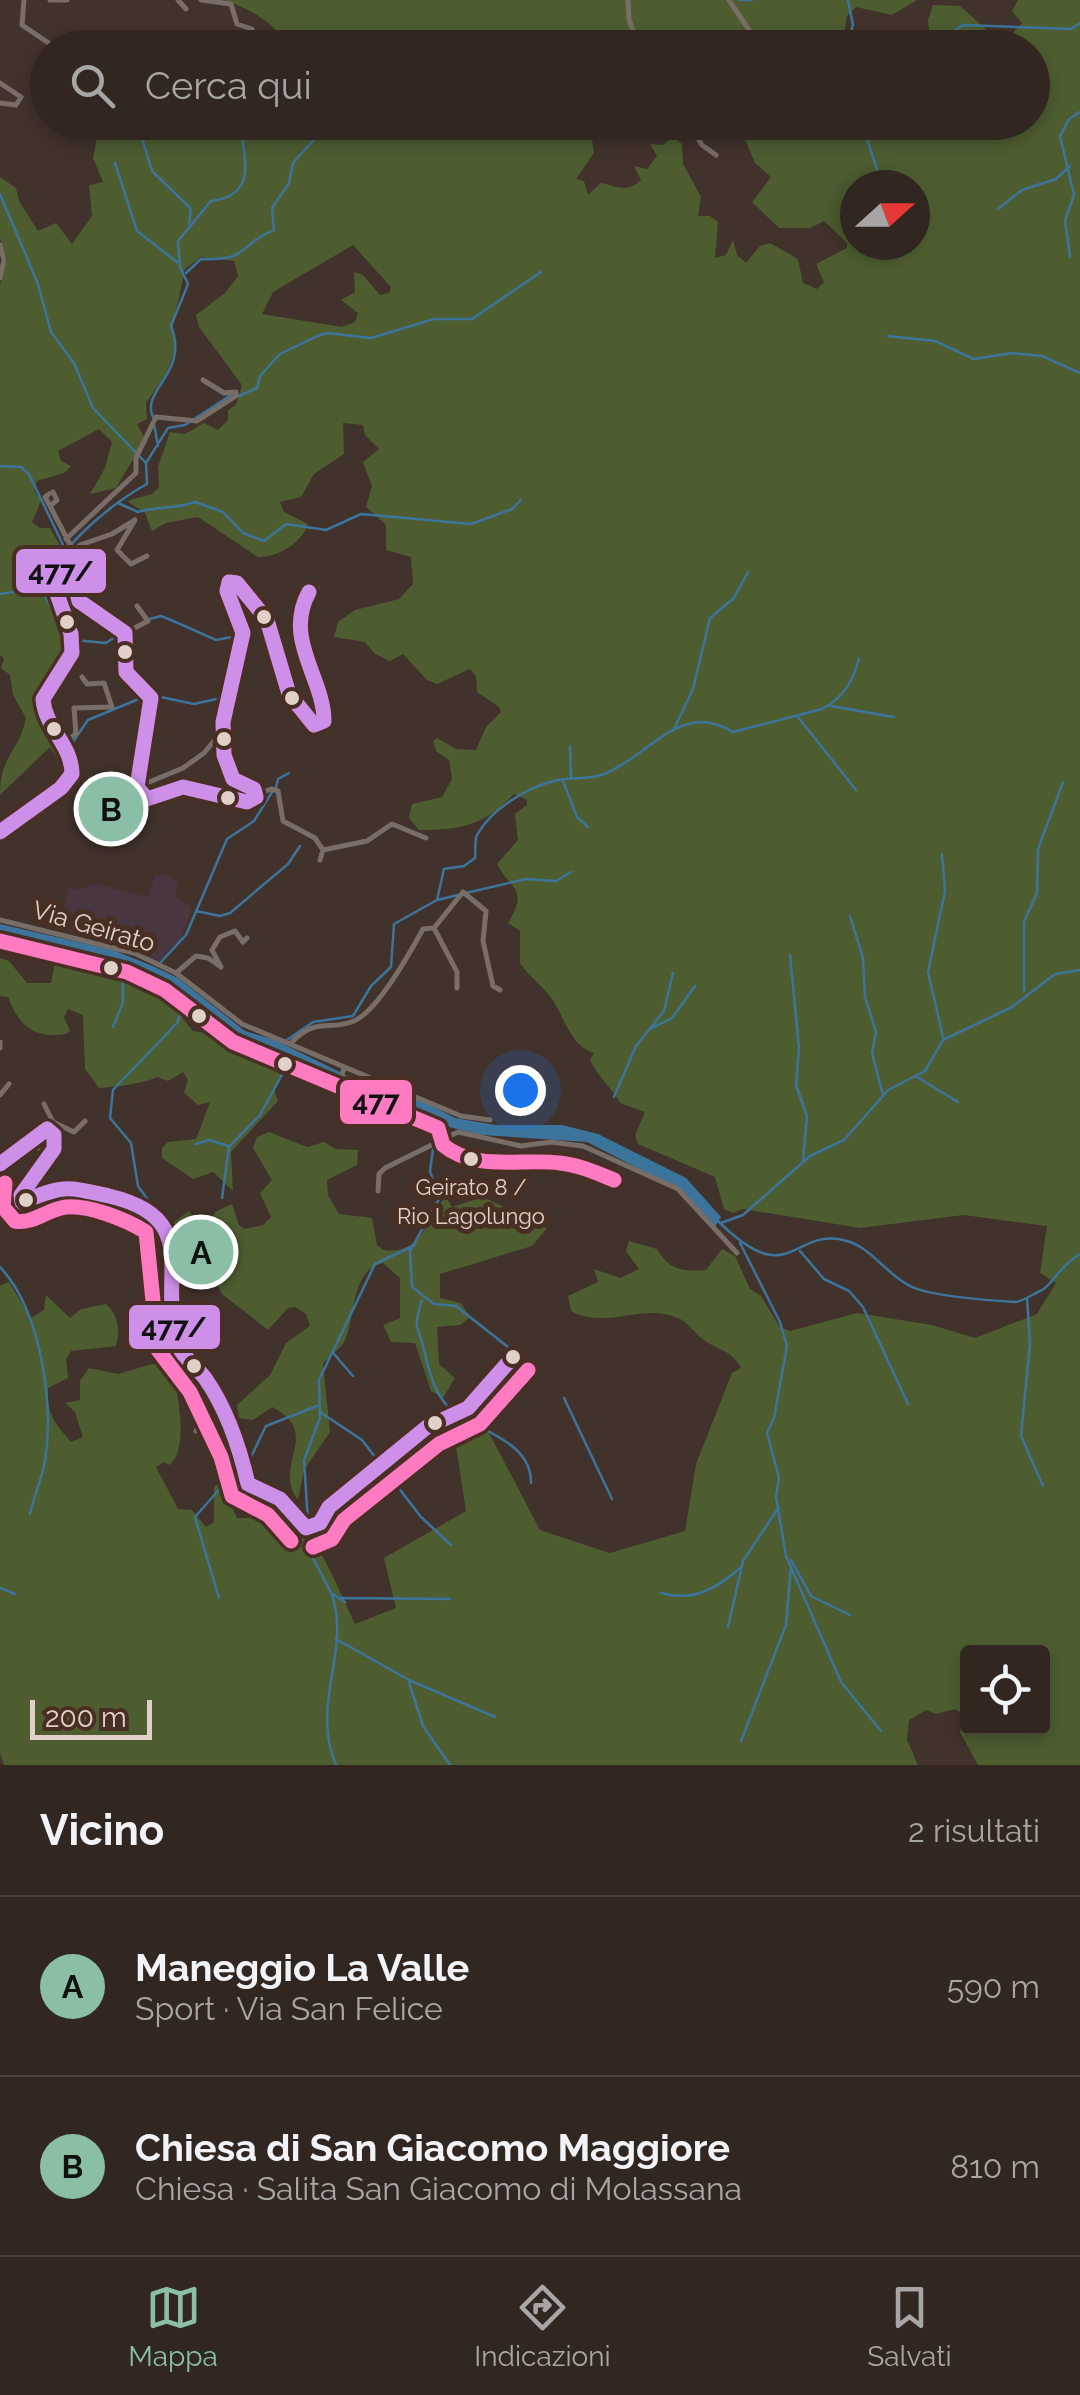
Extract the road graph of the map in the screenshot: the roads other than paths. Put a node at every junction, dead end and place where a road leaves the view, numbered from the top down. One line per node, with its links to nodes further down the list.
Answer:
1 (24, 0): 10 (street)
2 (50, 0): 3 (street)
3 (67, 0)
4 (178, 0): 8 (street)
5 (201, 0): 9 (street)
6 (628, 0): 11 (street)
7 (729, 0): 12 (street)
8 (186, 9)
9 (252, 29)
10 (30, 30)
11 (632, 30)
12 (749, 30)
13 (0, 83): 14 (street)
14 (0, 102)
15 (699, 140): 16 (street)
16 (716, 155)
17 (0, 245): 18 (street)
18 (0, 278)
19 (203, 380): 21 (street)
20 (51, 493): 21 (street)
21 (67, 540): 22 (street)
22 (73, 551): 23 (street); 24 (street)
23 (148, 556)
24 (64, 570): 29 (street); 32 (street)
25 (249, 586): 28 (street)
26 (308, 593): 28 (street)
27 (137, 606): 29 (street)
28 (255, 610): 31 (street)
29 (124, 632): 33 (street)
30 (82, 677): 32 (street)
31 (223, 730): 33 (street); 34 (street)
32 (62, 744): 36 (street)
33 (140, 786): 34 (street); 35 (street)
34 (256, 796): 38 (street)
35 (111, 798)
36 (0, 832)
37 (426, 838): 38 (street)
38 (323, 850): 39 (street)
39 (320, 860)
40 (0, 920): 43 (street, Via Geirato)
41 (434, 928): 44 (street); 45 (street); 46 (street)
42 (247, 938): 43 (street, Via Geirato)
43 (176, 974): 46 (street, Via Geirato)
44 (457, 988)
45 (500, 990)
46 (287, 1042): 47 (street, Via Geirato)
47 (343, 1070): 49 (street); 52 (street, Via Geirato)
48 (8, 1084): 50 (street)
49 (337, 1088)
50 (0, 1095)
51 (44, 1104): 55 (street)
52 (461, 1117): 53 (street, Via Geirato); 57 (street)
53 (490, 1120)
54 (85, 1121): 55 (street)
55 (52, 1122): 56 (street)
56 (38, 1130): 58 (street); 64 (street)
57 (458, 1132): 61 (street); 62 (street)
58 (29, 1141): 59 (street); 60 (street)
59 (38, 1148)
60 (0, 1164)
61 (378, 1191)
62 (737, 1253)
63 (515, 1355): 64 (street)
64 (199, 1372): 65 (street)
65 (196, 1430)

